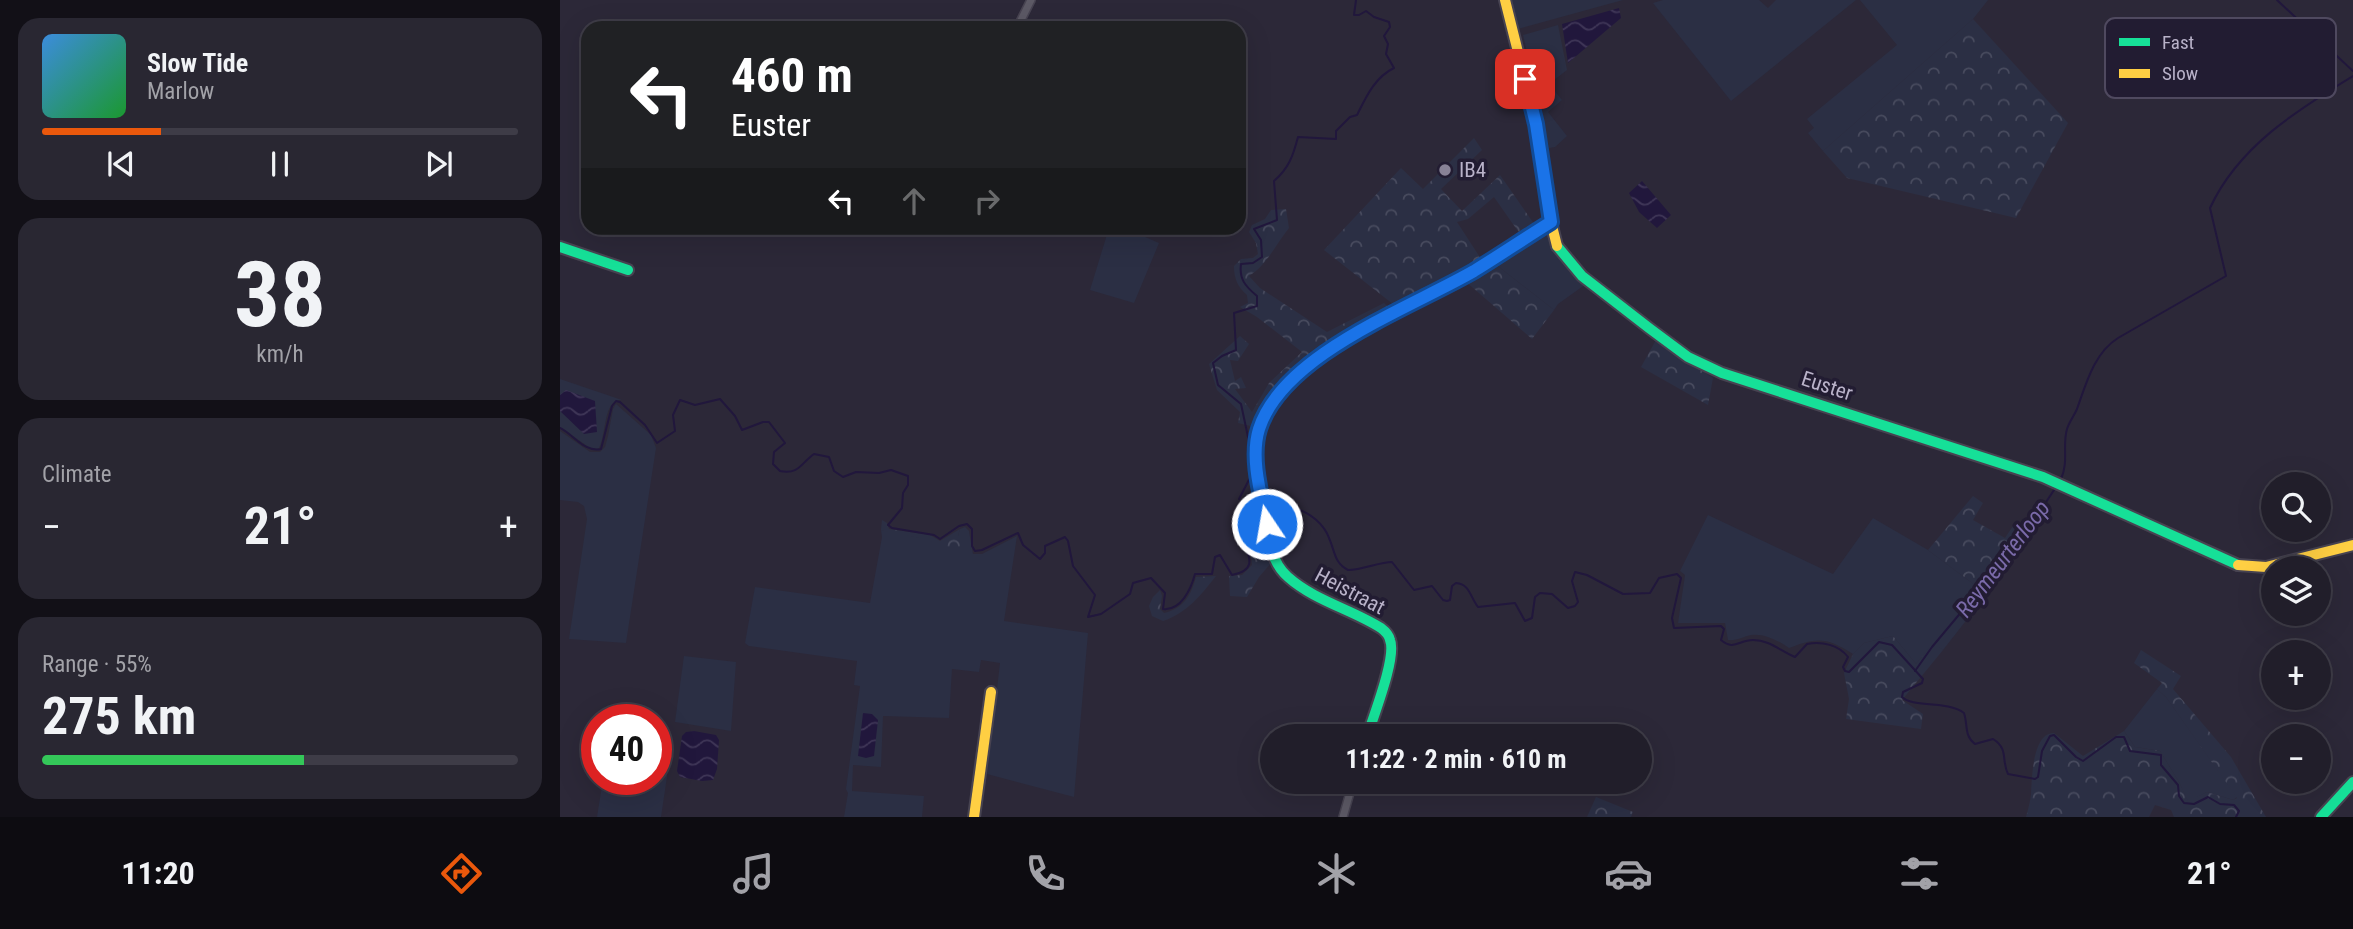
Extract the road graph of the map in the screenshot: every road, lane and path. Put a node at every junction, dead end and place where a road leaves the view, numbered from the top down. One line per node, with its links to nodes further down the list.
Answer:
1 (1031, 0): 3 (street)
2 (1505, 0): 4 (street, Euster)
3 (1020, 21)
4 (1551, 222): 7 (street, Euster); 9 (street, Heistraat)
5 (560, 247): 6 (street)
6 (628, 270)
7 (2353, 545)
8 (991, 692): 12 (street)
9 (1371, 724)
10 (2353, 782): 14 (street)
11 (1350, 794): 13 (street)
12 (974, 817)
13 (1343, 817)
14 (2321, 817)

